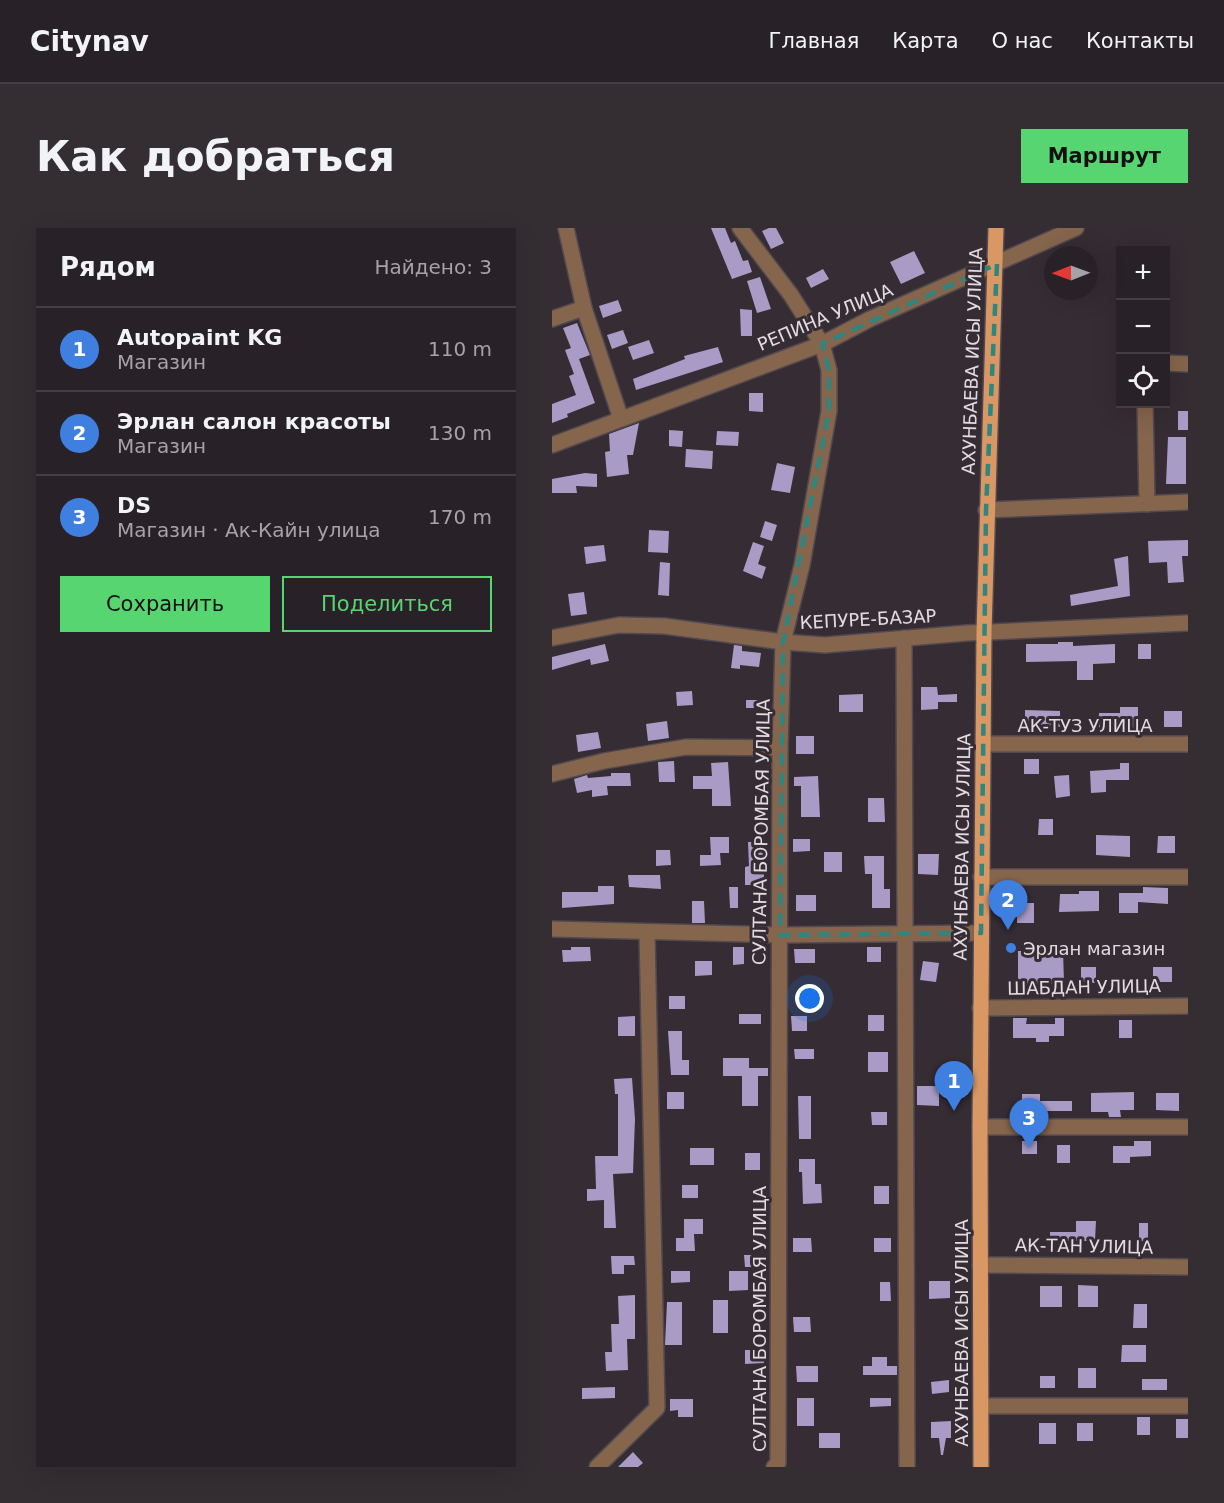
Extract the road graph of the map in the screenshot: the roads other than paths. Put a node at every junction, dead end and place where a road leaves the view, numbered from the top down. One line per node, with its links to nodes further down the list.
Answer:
1 (566, 228): 6 (street)
2 (740, 228): 8 (street, СУЛТАНА БОРОМБАЯ УЛИЦА)
3 (996, 228): 5 (main road, АХУНБАЕВА ИСЫ УЛИЦА)
4 (1076, 228): 5 (street, РЕПИНА УЛИЦА)
5 (997, 264): 8 (street, РЕПИНА УЛИЦА); 16 (main road, АХУНБАЕВА ИСЫ УЛИЦА)
6 (584, 308): 7 (street); 12 (street)
7 (552, 319)
8 (822, 344): 12 (street, РЕПИНА УЛИЦА); 21 (street, СУЛТАНА БОРОМБАЯ УЛИЦА)
9 (1170, 363): 10 (street)
10 (1188, 364)
11 (1146, 408): 15 (street)
12 (621, 419): 13 (street, РЕПИНА УЛИЦА)
13 (552, 445)
14 (1188, 502): 15 (street)
15 (1148, 504): 16 (street)
16 (986, 510): 18 (main road, АХУНБАЕВА ИСЫ УЛИЦА)
17 (1188, 623): 18 (street, КЕПУРЕ-БАЗАР)
18 (984, 632): 20 (street, КЕПУРЕ-БАЗАР); 22 (main road, АХУНБАЕВА ИСЫ УЛИЦА)
19 (552, 638): 21 (street, КЕПУРЕ-БАЗАР)
20 (904, 638): 21 (street, КЕПУРЕ-БАЗАР); 31 (street)
21 (783, 642): 24 (street, СУЛТАНА БОРОМБАЯ УЛИЦА)
22 (983, 744): 23 (street, АК-ТУЗ УЛИЦА); 26 (main road, АХУНБАЕВА ИСЫ УЛИЦА)
23 (1188, 744)
24 (780, 748): 25 (street); 32 (street, СУЛТАНА БОРОМБАЯ УЛИЦА)
25 (552, 774)
26 (981, 877): 27 (street); 30 (main road, АХУНБАЕВА ИСЫ УЛИЦА)
27 (1188, 877)
28 (552, 929): 29 (street)
29 (647, 932): 32 (street); 41 (street)
30 (981, 933): 31 (street); 34 (main road, АХУНБАЕВА ИСЫ УЛИЦА)
31 (905, 934): 32 (street); 43 (street)
32 (780, 935): 42 (street, СУЛТАНА БОРОМБАЯ УЛИЦА)
33 (1188, 1006): 34 (street, ШАБДАН УЛИЦА)
34 (980, 1008): 35 (main road, АХУНБАЕВА ИСЫ УЛИЦА)
35 (980, 1127): 36 (street); 37 (main road, АХУНБАЕВА ИСЫ УЛИЦА)
36 (1188, 1127)
37 (980, 1265): 38 (street, АК-ТАН УЛИЦА); 39 (main road, АХУНБАЕВА ИСЫ УЛИЦА)
38 (1188, 1267)
39 (981, 1406): 40 (street); 44 (main road, АХУНБАЕВА ИСЫ УЛИЦА)
40 (1188, 1406)
41 (597, 1467)
42 (774, 1467)
43 (907, 1467)
44 (981, 1467)

